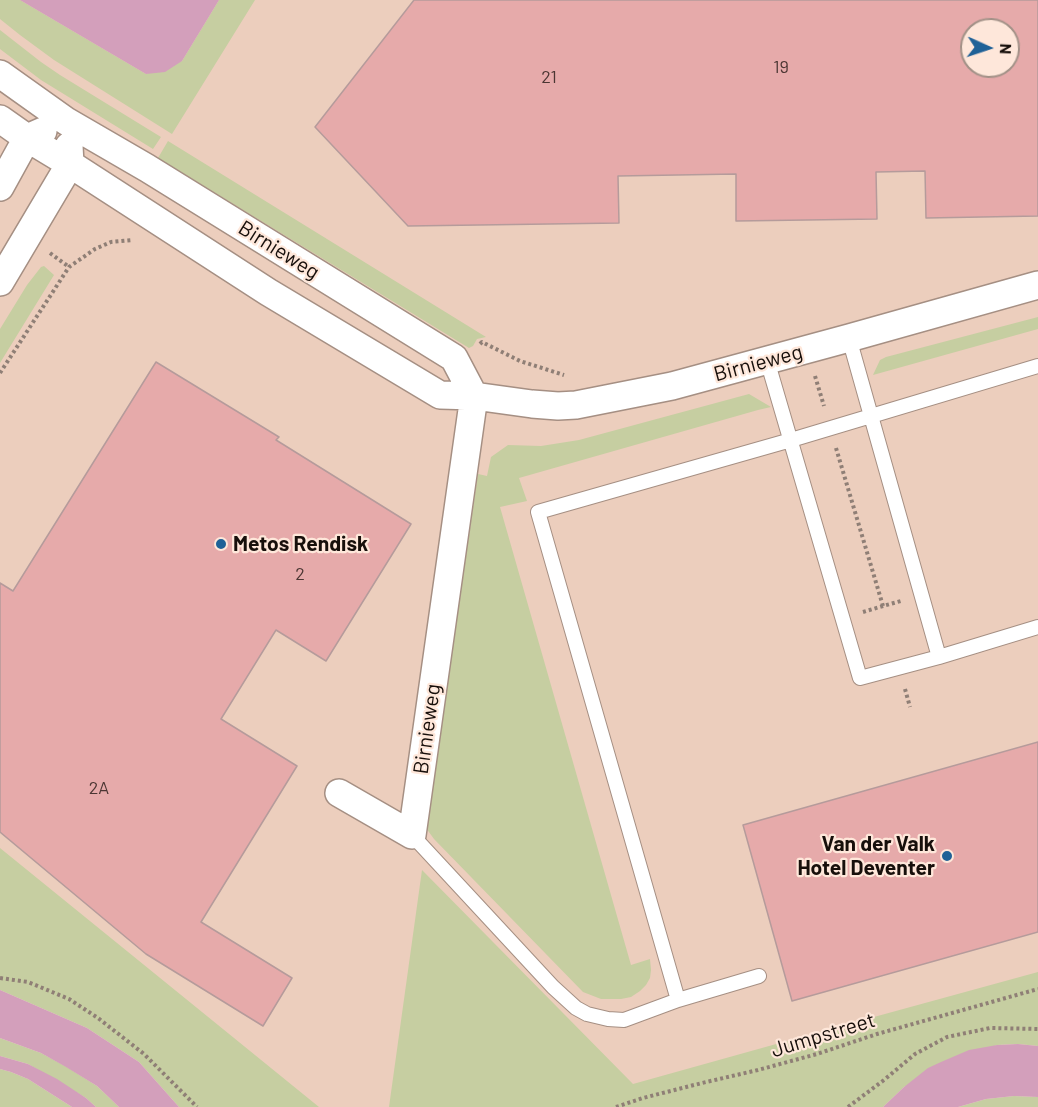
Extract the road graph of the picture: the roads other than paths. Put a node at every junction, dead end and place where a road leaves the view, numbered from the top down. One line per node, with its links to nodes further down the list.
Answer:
1 (0, 74): 3 (street, Birnieweg)
2 (0, 119): 4 (street, Birnieweg)
3 (66, 121): 4 (street); 5 (street); 12 (street, Birnieweg)
4 (27, 138): 5 (street, Birnieweg); 6 (street)
5 (70, 164): 7 (street); 12 (street, Birnieweg)
6 (0, 187)
7 (0, 282)
8 (1038, 285): 9 (street, Birnieweg)
9 (849, 338): 10 (street, Birnieweg); 13 (lane)
10 (767, 360): 12 (street, Birnieweg); 14 (lane)
11 (1038, 366): 13 (lane)
12 (474, 396): 18 (street, Birnieweg)
13 (871, 416): 14 (lane); 16 (lane)
14 (790, 441): 16 (lane); 20 (lane)
15 (1038, 627): 16 (lane)
16 (939, 657)
17 (339, 793): 18 (street)
18 (412, 835): 20 (lane)
19 (759, 976): 20 (lane)
20 (678, 1000)

